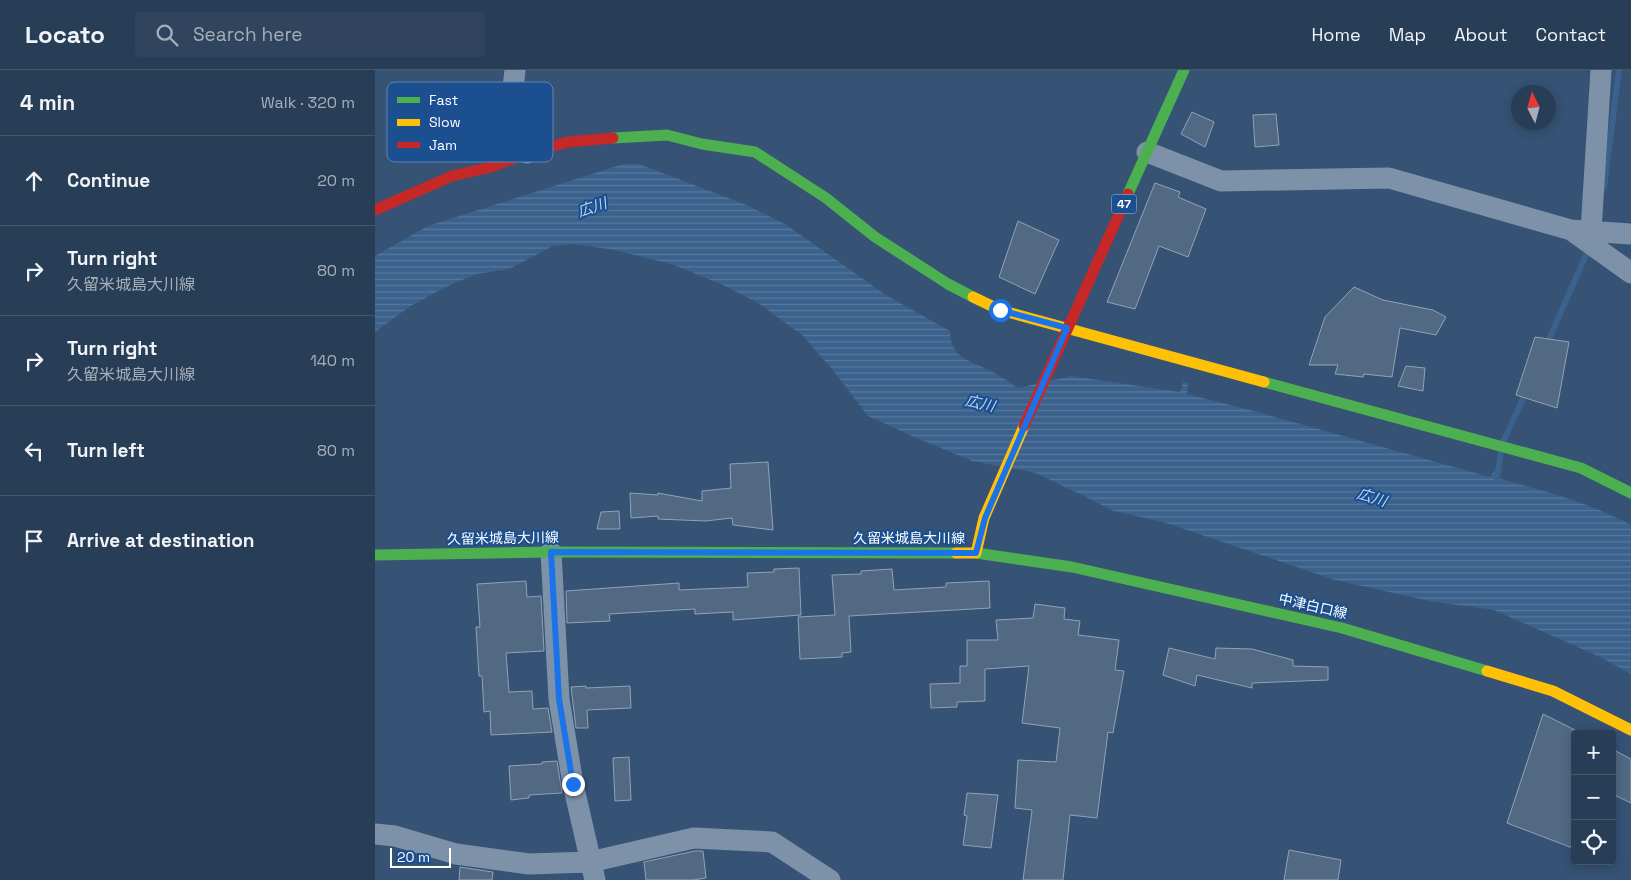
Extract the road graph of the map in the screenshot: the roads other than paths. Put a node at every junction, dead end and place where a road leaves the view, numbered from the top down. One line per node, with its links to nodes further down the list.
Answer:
1 (1184, 70): 4 (main road, 久留米城島大川線 / 47)
2 (1601, 70): 7 (street)
3 (553, 146): 10 (main road)
4 (1147, 152): 7 (street); 10 (main road, 久留米城島大川線 / 47)
5 (504, 162): 6 (main road)
6 (375, 210)
7 (1581, 230): 8 (street); 9 (street)
8 (1631, 234)
9 (1631, 273)
10 (1065, 332): 11 (main road); 13 (main road, 久留米城島大川線 / 47)
11 (1631, 493)
12 (551, 552): 13 (main road, 久留米城島大川線); 14 (main road, 久留米城島大川線); 17 (street)
13 (976, 553): 15 (main road, 中津白口線)
14 (375, 555)
15 (1631, 730)
16 (375, 834): 17 (street)
17 (592, 871): 18 (street)
18 (830, 880)

